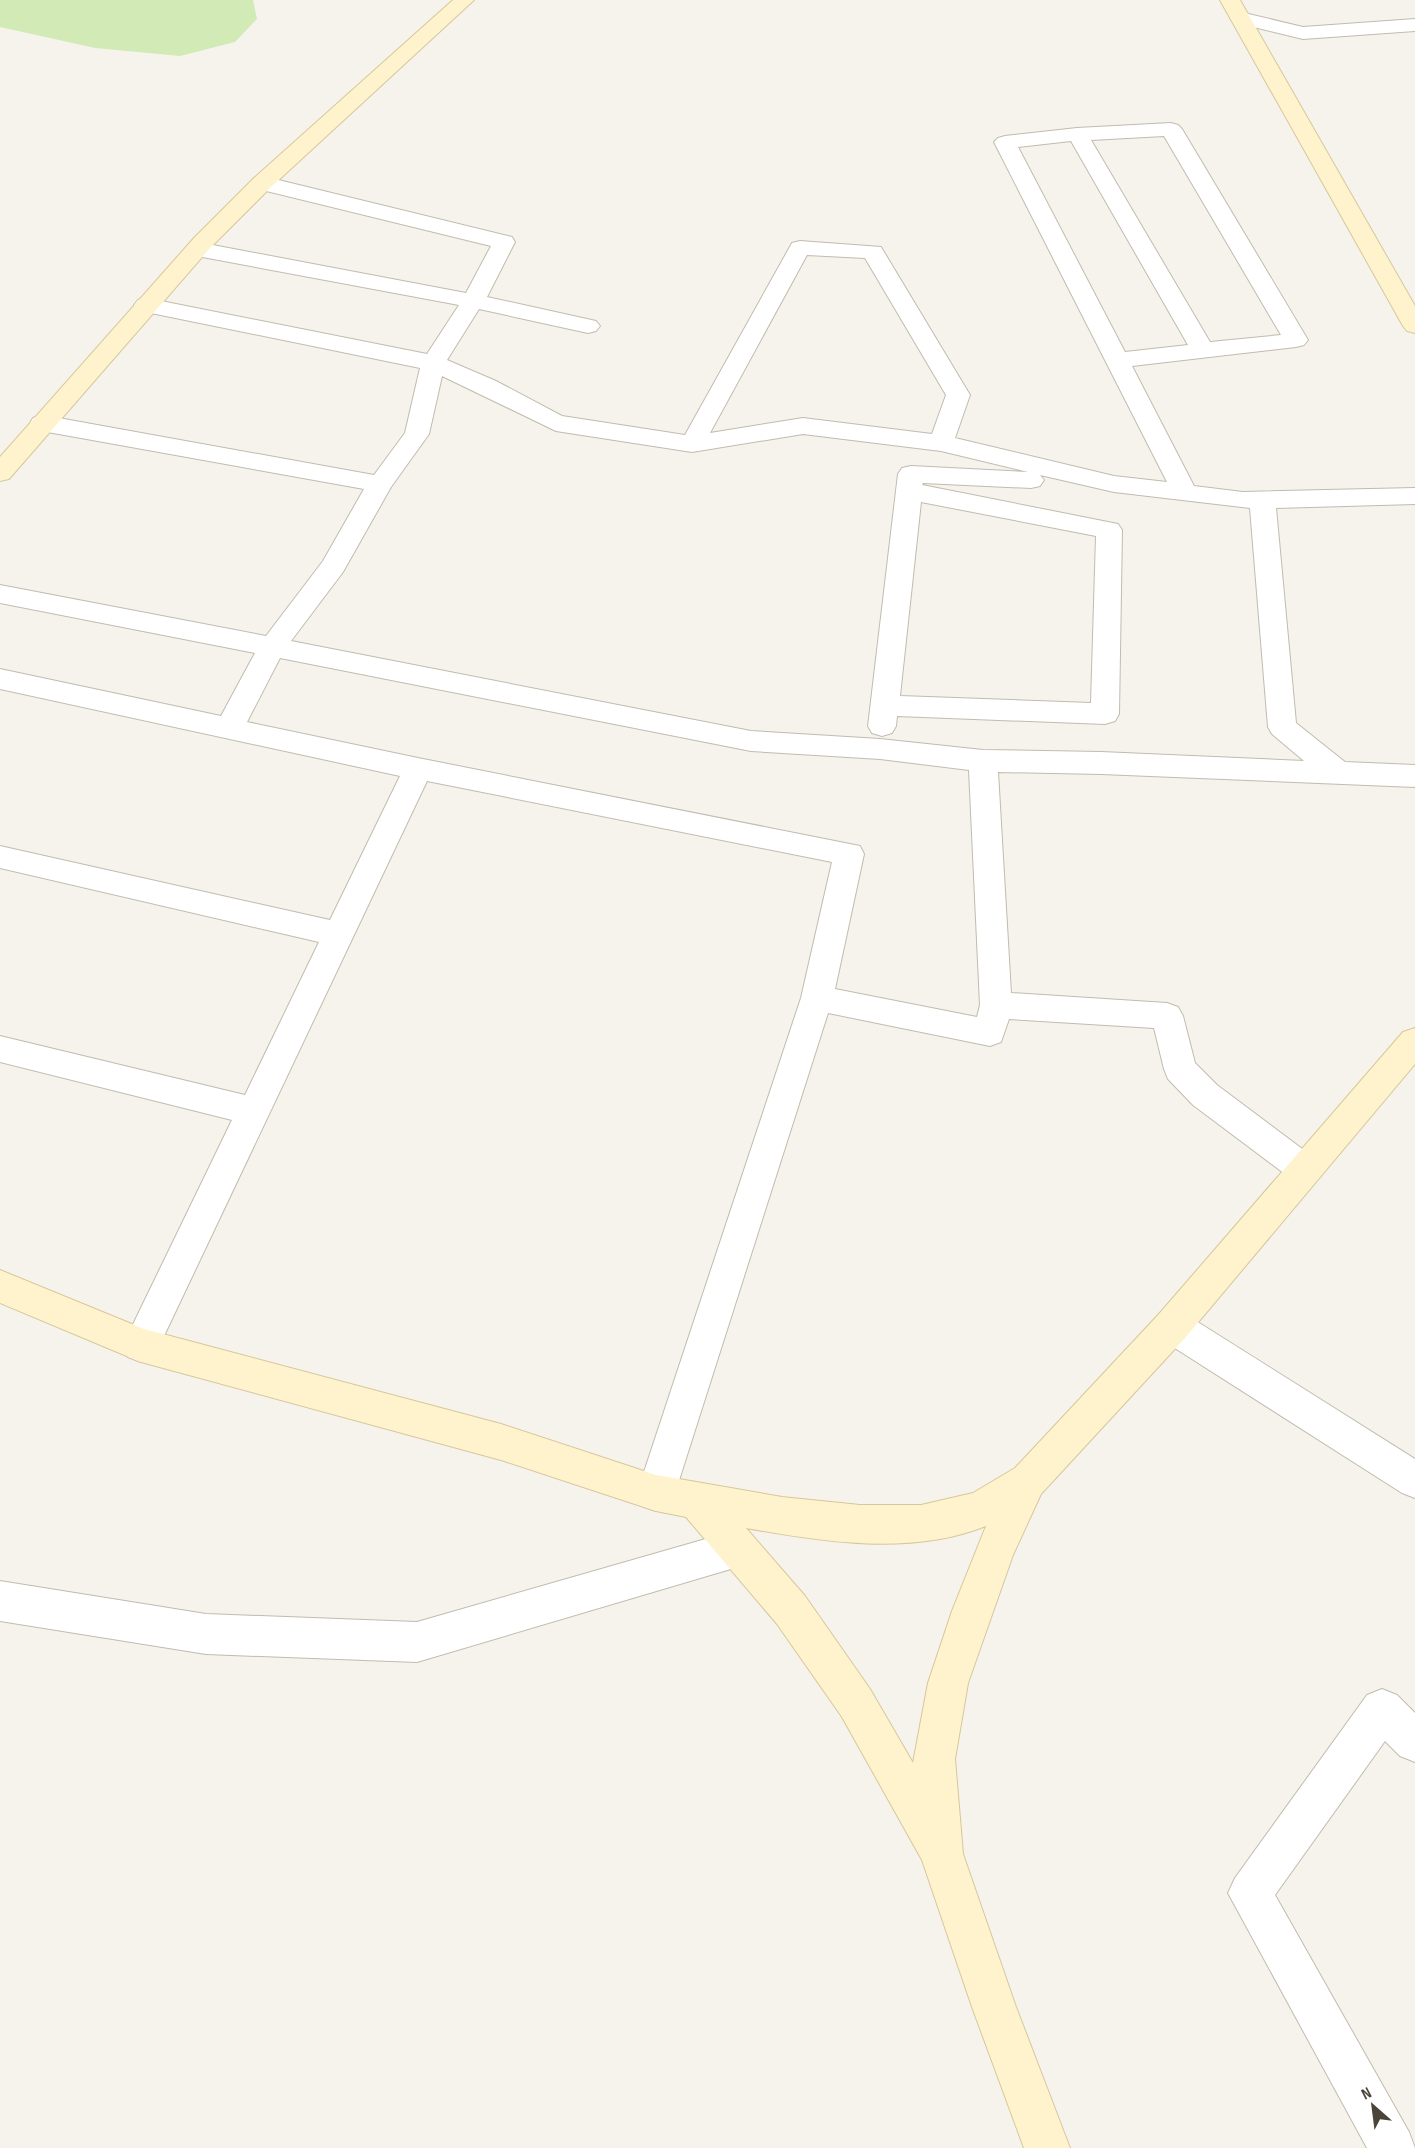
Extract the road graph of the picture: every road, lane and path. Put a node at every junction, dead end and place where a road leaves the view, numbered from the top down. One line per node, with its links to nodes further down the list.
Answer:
1 (464, 0): 5 (street)
2 (1235, 9): 3 (street); 10 (street)
3 (1413, 28)
4 (1077, 134): 11 (street); 11 (street); 12 (street)
5 (262, 183): 6 (street); 7 (street)
6 (197, 249): 7 (street); 8 (street)
7 (473, 301): 9 (street); 13 (street)
8 (146, 305): 13 (street); 14 (street)
9 (588, 326)
10 (1415, 326)
11 (1203, 350): 12 (street)
12 (1117, 360): 21 (street)
13 (434, 363): 16 (street); 18 (street)
14 (42, 423): 17 (street); 18 (street)
15 (940, 443): 16 (street); 16 (street); 19 (street)
16 (692, 444)
17 (0, 473)
18 (380, 484): 25 (street)
19 (1114, 484): 20 (street); 21 (street)
20 (909, 491): 27 (street); 27 (street)
21 (1185, 493): 23 (street)
22 (1415, 496): 23 (street)
23 (1262, 500): 32 (street)
24 (0, 594): 25 (street)
25 (271, 649): 28 (street); 29 (street)
26 (0, 679): 28 (street)
27 (885, 705): 29 (street)
28 (229, 728): 31 (street)
29 (880, 749): 30 (street)
30 (983, 760): 32 (street); 37 (street)
31 (418, 768): 35 (street); 36 (street)
32 (1338, 773): 33 (street)
33 (1415, 776)
34 (0, 857): 35 (street)
35 (339, 934): 40 (street)
36 (817, 998): 37 (street); 47 (street)
37 (996, 1005): 41 (street)
38 (1415, 1041): 41 (street)
39 (0, 1049): 40 (street)
40 (254, 1111): 44 (street)
41 (1305, 1170): 43 (street)
42 (0, 1286): 44 (street)
43 (1172, 1326): 45 (street); 46 (street)
44 (141, 1345): 47 (street)
45 (1415, 1480)
46 (1028, 1481): 48 (street); 52 (street)
47 (656, 1493): 48 (street)
48 (696, 1500): 49 (street)
49 (737, 1549): 50 (street); 52 (street)
50 (0, 1601)
51 (1415, 1741): 54 (street)
52 (942, 1854): 53 (street)
53 (1047, 2148)
54 (1393, 2148)

